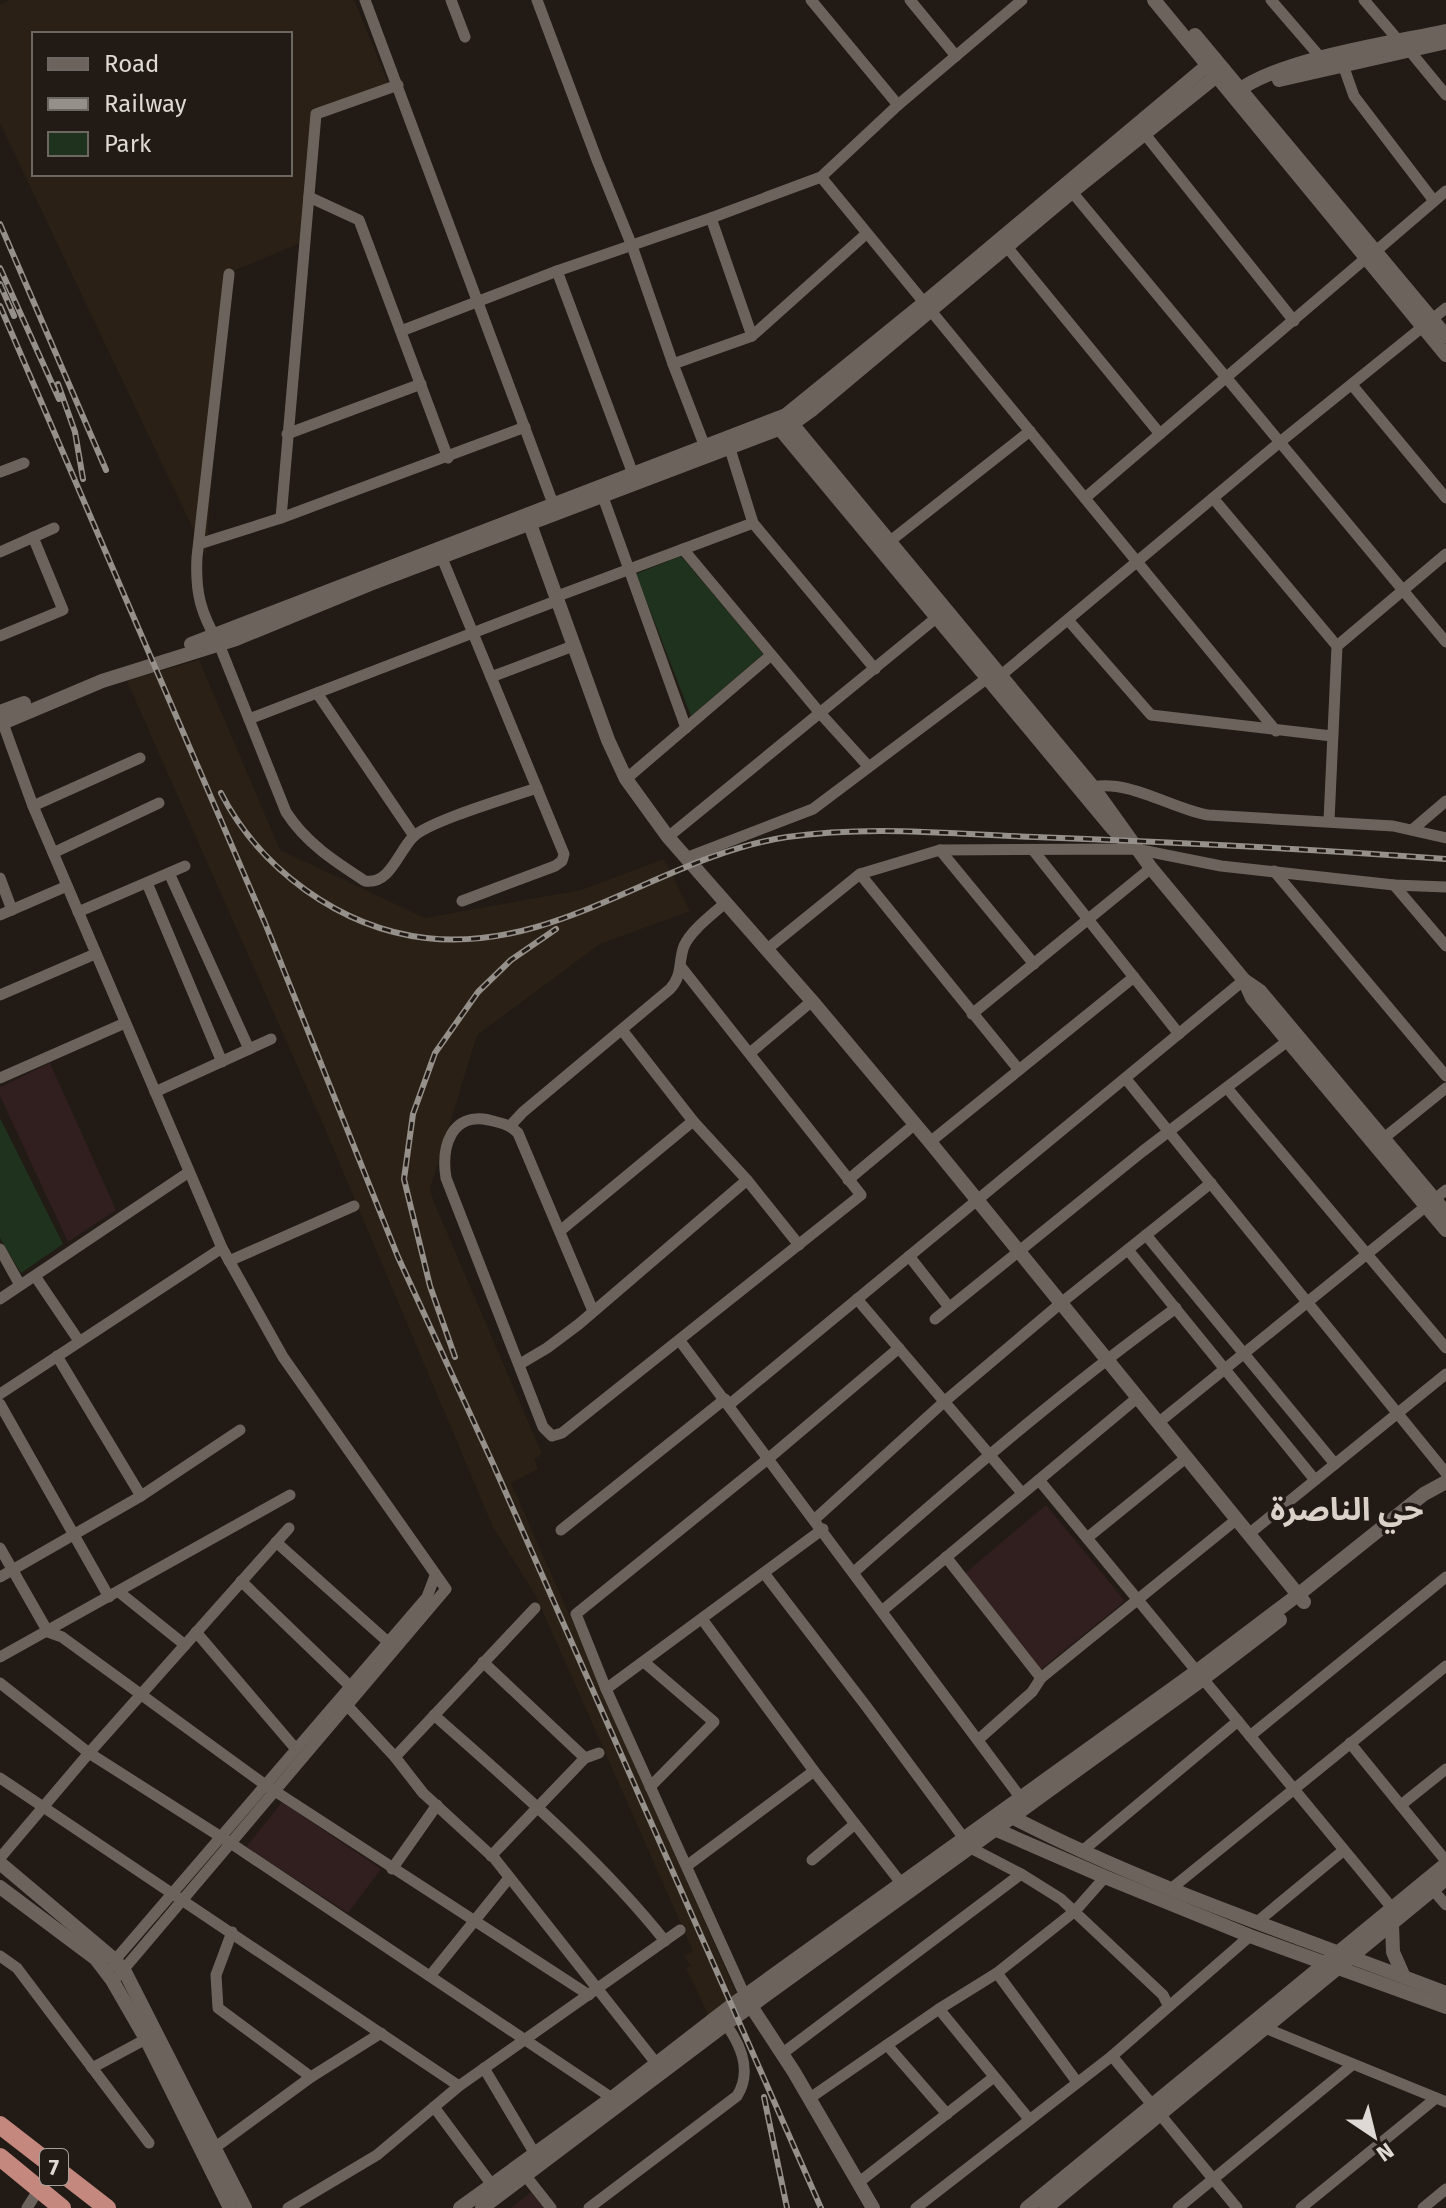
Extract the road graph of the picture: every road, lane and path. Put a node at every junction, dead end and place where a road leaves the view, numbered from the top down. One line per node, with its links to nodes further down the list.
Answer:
1 (365, 0): 20 (street)
2 (451, 0): 12 (street)
3 (537, 0): 32 (street)
4 (811, 0): 23 (street)
5 (910, 0): 15 (street)
6 (1022, 0): 15 (street)
7 (1154, 0): 18 (street)
8 (1165, 0): 18 (street)
9 (1271, 0): 16 (street)
10 (1364, 0): 14 (street)
11 (1446, 31): 14 (street)
12 (465, 37)
13 (1446, 42): 14 (street)
14 (1404, 46): 16 (street); 17 (street); 22 (street)
15 (956, 56): 23 (street)
16 (1321, 58): 19 (street)
17 (1343, 65): 19 (street); 29 (street)
18 (1216, 68): 21 (street); 24 (street); 38 (street)
19 (1255, 81): 21 (street)
20 (398, 85): 28 (street); 37 (street)
21 (1236, 92): 34 (street)
22 (1446, 95)
23 (898, 105): 25 (street)
24 (1144, 133): 27 (street); 40 (street)
25 (821, 177): 30 (street); 31 (street)
26 (1446, 191): 29 (street)
27 (1072, 192): 33 (street); 47 (street)
28 (309, 197): 42 (street); 53 (street)
29 (1434, 201): 34 (street)
30 (711, 218): 32 (street); 43 (street)
31 (866, 234): 38 (street); 43 (street)
32 (632, 246): 35 (street); 46 (street)
33 (1007, 247): 38 (street); 54 (street)
34 (1371, 254): 40 (street); 41 (street)
35 (557, 271): 37 (street); 61 (street)
36 (229, 274): 73 (street)
37 (477, 301): 42 (street); 51 (street)
38 (928, 307): 50 (street); 52 (street)
39 (1446, 308): 41 (street)
40 (1294, 321): 47 (street)
41 (1428, 323): 44 (street); 45 (street); 49 (street)
42 (401, 331): 48 (street)
43 (752, 336): 46 (street)
44 (1446, 336)
45 (1446, 355)
46 (673, 364): 56 (street)
47 (1226, 378): 54 (street); 55 (street)
48 (421, 384): 53 (street); 58 (street)
49 (1352, 385): 55 (street); 65 (street)
50 (783, 422): 56 (street); 57 (street); 72 (street); 82 (street)
51 (525, 427): 58 (street); 66 (street)
52 (1030, 431): 63 (street); 72 (street)
53 (287, 434): 67 (street)
54 (1160, 434): 63 (street)
55 (1280, 442): 64 (street); 80 (street)
56 (705, 447): 61 (street)
57 (730, 449): 62 (street); 69 (street)
58 (448, 458): 67 (street)
59 (24, 463): 60 (street)
60 (0, 472)
61 (633, 474): 66 (street)
62 (603, 497): 66 (street); 79 (street)
63 (1085, 498): 78 (street)
64 (1213, 498): 78 (street); 89 (street)
65 (1446, 498)
66 (554, 509): 68 (street)
67 (281, 518): 73 (street)
68 (528, 519): 77 (street); 81 (street); 86 (street)
69 (753, 523): 74 (street); 91 (street)
70 (54, 528): 71 (street)
71 (33, 537): 75 (street); 85 (street)
72 (889, 542): 93 (street)
73 (199, 544): 86 (street)
74 (683, 549): 79 (street); 90 (street)
75 (0, 552)
76 (1446, 554): 80 (street)
77 (442, 558): 84 (street); 86 (street)
78 (1138, 560): 83 (street); 99 (street)
79 (627, 570): 81 (street); 98 (street)
80 (1403, 590): 87 (street); 89 (street)
81 (556, 599): 84 (street); 88 (street)
82 (936, 618): 91 (street); 93 (street)
83 (1068, 620): 93 (street); 99 (street)
84 (473, 633): 92 (street); 94 (street)
85 (0, 636)
86 (216, 640): 96 (street); 97 (street)
87 (1446, 642)
88 (573, 646): 92 (street); 103 (street)
89 (1337, 646): 100 (street)
90 (771, 655): 95 (street); 98 (street)
91 (875, 669): 95 (street)
92 (491, 677): 105 (street)
93 (993, 678): 102 (street); 104 (street); 114 (street)
94 (317, 693): 97 (street); 111 (street)
95 (820, 713): 102 (street); 112 (street)
96 (1, 719): 108 (street)
97 (249, 719): 111 (street)
98 (686, 728): 103 (street)
99 (1276, 731): 100 (street)
100 (1332, 736): 109 (street)
101 (140, 758): 108 (street)
102 (868, 766): 118 (street)
103 (626, 779): 112 (street)
104 (1093, 787): 109 (street); 114 (street)
105 (537, 788): 111 (street); 129 (street)
106 (1446, 801): 110 (street)
107 (159, 803): 117 (street)
108 (33, 806): 117 (street)
109 (1329, 821): 110 (street)
110 (1412, 830): 113 (street)
111 (414, 836)
112 (668, 837): 118 (street)
113 (1446, 838)
114 (1136, 849): 116 (street); 120 (street); 121 (street)
115 (940, 850): 116 (street); 123 (street); 138 (street)
116 (1033, 850): 134 (street)
117 (53, 853): 127 (street)
118 (686, 858): 130 (street)
119 (185, 866): 122 (street)
120 (1151, 868): 134 (street); 141 (street)
121 (1274, 871): 126 (street); 154 (street)
122 (169, 873): 125 (street); 150 (street)
123 (860, 874): 136 (street); 144 (street)
124 (0, 878): 131 (street)
125 (147, 883): 132 (street); 152 (street)
126 (1394, 885): 128 (street); 135 (street)
127 (67, 886): 131 (street); 132 (street)
128 (1446, 887)
129 (462, 901)
130 (725, 903): 136 (street); 139 (street)
131 (12, 910): 133 (street)
132 (78, 912): 137 (street)
133 (0, 915)
134 (1088, 919): 138 (street); 140 (street)
135 (1446, 946)
136 (766, 950): 143 (street)
137 (95, 954): 142 (street); 145 (street)
138 (1034, 964): 144 (street)
139 (681, 967): 146 (street); 151 (street)
140 (1134, 977): 147 (street); 153 (street)
141 (1244, 980): 147 (street); 149 (street); 165 (street)
142 (0, 995)
143 (812, 1001): 151 (street); 161 (street)
144 (972, 1014): 153 (street)
145 (125, 1023): 155 (street); 159 (street)
146 (622, 1030): 160 (street); 162 (street)
147 (1179, 1034): 156 (street)
148 (271, 1039): 150 (street)
149 (1289, 1040): 157 (street); 165 (street)
150 (249, 1049): 152 (street)
151 (750, 1053): 168 (street)
152 (222, 1062): 159 (street)
153 (1019, 1070): 164 (street)
154 (1446, 1076)
155 (0, 1078)
156 (1126, 1079): 163 (street); 171 (street)
157 (1227, 1088): 163 (street); 182 (street)
158 (1446, 1088): 165 (street)
159 (155, 1092): 166 (street)
160 (693, 1121): 167 (street); 175 (street)
161 (915, 1124): 164 (street); 168 (street)
162 (510, 1126): 175 (street); 202 (street)
163 (1169, 1132): 169 (street); 181 (street)
164 (930, 1142): 171 (street)
165 (1380, 1142): 170 (street)
166 (189, 1172): 178 (street); 185 (street)
167 (747, 1180): 177 (street); 193 (street)
168 (848, 1180): 177 (street)
169 (1211, 1183): 176 (street); 189 (street)
170 (1435, 1198): 173 (street); 174 (street); 182 (street)
171 (976, 1200): 181 (street); 183 (street)
172 (354, 1206): 184 (street)
173 (1446, 1213)
174 (1446, 1230)
175 (560, 1231): 193 (street)
176 (1146, 1235): 180 (street); 199 (street)
177 (799, 1245): 196 (street)
178 (222, 1248): 184 (street); 195 (street)
179 (0, 1249): 186 (street)
180 (1128, 1250): 190 (street); 192 (street)
181 (1019, 1252): 190 (street); 191 (street)
182 (1367, 1253): 189 (street); 198 (street)
183 (909, 1256): 188 (street); 191 (street)
184 (229, 1261): 237 (street)
185 (35, 1276): 186 (street); 195 (street)
186 (20, 1285): 187 (street)
187 (0, 1299)
188 (857, 1299): 197 (street); 207 (street)
189 (1307, 1302): 199 (street); 210 (street)
190 (1061, 1303): 201 (street); 208 (street)
191 (949, 1307): 194 (street)
192 (1176, 1308): 201 (street); 203 (street)
193 (593, 1311): 202 (street)
194 (935, 1319)
195 (79, 1341): 200 (street)
196 (680, 1341): 202 (street); 207 (street)
197 (899, 1348): 208 (street); 215 (street)
198 (1446, 1348)
199 (1242, 1354): 203 (street); 216 (street)
200 (57, 1356): 205 (street); 223 (street)
201 (1106, 1359): 206 (street); 213 (street)
202 (520, 1364)
203 (1225, 1368): 211 (street); 219 (street)
204 (1446, 1374): 210 (street)
205 (0, 1394)
206 (1137, 1398): 211 (street); 218 (street)
207 (727, 1401): 215 (street); 227 (street)
208 (945, 1401): 213 (street); 225 (street)
209 (0, 1404): 229 (street)
210 (1398, 1414): 216 (street); 217 (street)
211 (1158, 1423): 214 (street)
212 (240, 1430): 223 (street)
213 (989, 1454): 221 (street); 235 (street)
214 (1187, 1457): 224 (street); 230 (street)
215 (769, 1458): 225 (street); 258 (street)
216 (1335, 1464): 219 (street)
217 (1446, 1473)
218 (1039, 1480): 221 (street); 230 (street)
219 (1315, 1480): 228 (street)
220 (1446, 1482): 242 (street)
221 (1022, 1493): 233 (street)
222 (290, 1495): 241 (street)
223 (141, 1496): 229 (street)
224 (1237, 1519): 228 (street); 243 (street)
225 (819, 1524): 235 (street); 236 (street)
226 (289, 1528): 231 (street)
227 (561, 1530)
228 (1250, 1533): 242 (street)
229 (74, 1534): 234 (street); 241 (street)
230 (1087, 1538): 243 (street)
231 (276, 1542): 240 (street); 249 (street)
232 (0, 1548): 234 (street)
233 (946, 1557): 245 (street); 256 (street)
234 (13, 1570): 238 (street); 247 (street)
235 (854, 1572): 245 (street)
236 (764, 1573): 246 (street); 288 (street)
237 (435, 1576): 249 (street); 259 (street)
238 (0, 1577)
239 (1446, 1577): 264 (street)
240 (241, 1581): 248 (street); 259 (street)
241 (114, 1595): 247 (street); 250 (street)
242 (1301, 1598): 255 (street)
243 (1138, 1600): 255 (street); 256 (street)
244 (535, 1608): 252 (street)
245 (883, 1610): 265 (street)
246 (702, 1619): 253 (street); 273 (street)
247 (48, 1632): 251 (street); 260 (street)
248 (196, 1632): 250 (street); 267 (street)
249 (388, 1642): 259 (street)
250 (185, 1645): 260 (street)
251 (0, 1657)
252 (483, 1662): 262 (street); 271 (street)
253 (644, 1662): 258 (street); 276 (street)
254 (1446, 1666): 266 (street)
255 (1200, 1675): 263 (street); 279 (street); 284 (street)
256 (1041, 1678): 265 (street)
257 (0, 1683): 268 (street)
258 (606, 1689): 276 (street)
259 (354, 1690): 261 (street)
260 (141, 1696): 268 (street); 275 (street)
261 (344, 1702): 267 (street); 270 (street); 278 (street)
262 (434, 1715): 270 (street); 283 (street)
263 (1238, 1721): 264 (street); 291 (street)
264 (1250, 1736): 277 (street)
265 (979, 1739): 279 (street)
266 (1350, 1743): 277 (street); 281 (street)
267 (295, 1748): 275 (street)
268 (89, 1753): 282 (street); 287 (street)
269 (599, 1753): 271 (street)
270 (395, 1757): 280 (street)
271 (585, 1758): 283 (street)
272 (1446, 1769): 281 (street)
273 (814, 1771): 285 (street); 296 (street)
274 (0, 1778): 282 (street)
275 (264, 1784): 278 (street); 287 (street)
276 (650, 1787): 296 (street)
277 (1294, 1789): 290 (street); 304 (street)
278 (277, 1791): 289 (street); 297 (street)
279 (1020, 1797): 284 (street)
280 (437, 1805): 292 (street); 297 (street)
281 (1401, 1805): 295 (street)
282 (42, 1807): 294 (street); 306 (street)
283 (536, 1807): 292 (street); 316 (street)
284 (1006, 1814): 286 (street); 291 (street)
285 (855, 1824): 293 (street); 302 (street)
286 (989, 1826): 288 (street); 299 (street)
287 (220, 1837): 289 (street); 306 (street)
288 (966, 1842): 298 (street); 302 (street); 326 (street)
289 (232, 1844): 307 (street); 322 (street)
290 (1344, 1850): 309 (street); 313 (street)
291 (1081, 1852): 304 (street)
292 (491, 1856): 300 (street)
293 (812, 1860)
294 (0, 1861): 320 (street)
295 (1446, 1863): 309 (street)
296 (688, 1865): 326 (street)
297 (392, 1869): 311 (street)
298 (1021, 1874): 310 (street); 336 (street)
299 (1105, 1877): 310 (street); 313 (street)
300 (509, 1878): 311 (street); 324 (street)
301 (1446, 1879): 305 (street)
302 (901, 1883): 326 (street)
303 (0, 1887): 320 (street)
304 (1172, 1888): 313 (street)
305 (1433, 1890): 308 (street); 312 (street)
306 (170, 1894): 307 (street); 320 (street)
307 (185, 1900): 315 (street); 320 (street)
308 (1446, 1905)
309 (1392, 1908): 317 (street)
310 (1075, 1911): 321 (street); 327 (street)
311 (475, 1922): 322 (street); 324 (street)
312 (1392, 1924): 317 (street); 323 (street)
313 (1253, 1929): 317 (street); 319 (street); 327 (street)
314 (680, 1930): 316 (street)
315 (232, 1932): 332 (street); 342 (street)
316 (665, 1941): 324 (street)
317 (1345, 1954): 319 (street); 323 (street)
318 (0, 1956): 340 (street)
319 (1333, 1965): 328 (street); 331 (street); 350 (street)
320 (117, 1971): 333 (street); 355 (street)
321 (997, 1973): 329 (street); 344 (street)
322 (430, 1976): 334 (street)
323 (1404, 1977): 325 (street)
324 (592, 1993): 334 (street); 338 (street)
325 (1446, 1993)
326 (748, 2001): 330 (street); 336 (street)
327 (1168, 2005): 337 (street)
328 (1446, 2007)
329 (939, 2009): 335 (street); 343 (street)
330 (722, 2019): 338 (street); 358 (street); 373 (street)
331 (1265, 2028): 339 (street); 350 (street)
332 (381, 2033): 342 (street); 345 (street)
333 (146, 2039): 340 (street); 367 (street)
334 (525, 2040): 341 (street); 346 (street)
335 (887, 2045): 347 (street); 351 (street)
336 (783, 2053): 347 (street)
337 (1112, 2056): 344 (street); 350 (street)
338 (656, 2063): 346 (street)
339 (1352, 2065): 348 (street); 359 (street)
340 (92, 2068): 354 (street)
341 (484, 2068): 345 (street); 356 (street)
342 (311, 2077): 355 (street)
343 (994, 2077): 351 (street); 352 (street)
344 (1077, 2082): 352 (street)
345 (459, 2086): 349 (street)
346 (612, 2098): 356 (street)
347 (810, 2098): 360 (street)
348 (1441, 2100): 380 (street)
349 (434, 2107): 361 (street); 369 (street)
350 (1156, 2110): 359 (street); 376 (street); 377 (street)
351 (947, 2114): 360 (street)
352 (1029, 2119): 375 (street)
353 (0, 2125): 366 (highway, 7)
354 (149, 2143)
355 (213, 2149): 368 (street)
356 (535, 2154): 361 (street)
357 (0, 2157): 362 (highway, 7)
358 (525, 2175): 371 (street); 372 (street)
359 (1213, 2179): 378 (street); 379 (street)
360 (858, 2183): 374 (street)
361 (492, 2185): 370 (street)
362 (39, 2189): 364 (street); 365 (highway, 7)
363 (1446, 2189): 381 (street)
364 (27, 2208)
365 (62, 2208)
366 (107, 2208)
367 (230, 2208)
368 (245, 2208)
369 (288, 2208)
370 (460, 2208)
371 (482, 2208)
372 (551, 2208)
373 (589, 2208)
374 (873, 2208)
375 (916, 2208)
376 (1027, 2208)
377 (1046, 2208)
378 (1178, 2208)
379 (1237, 2208)
380 (1301, 2208)
381 (1423, 2208)

